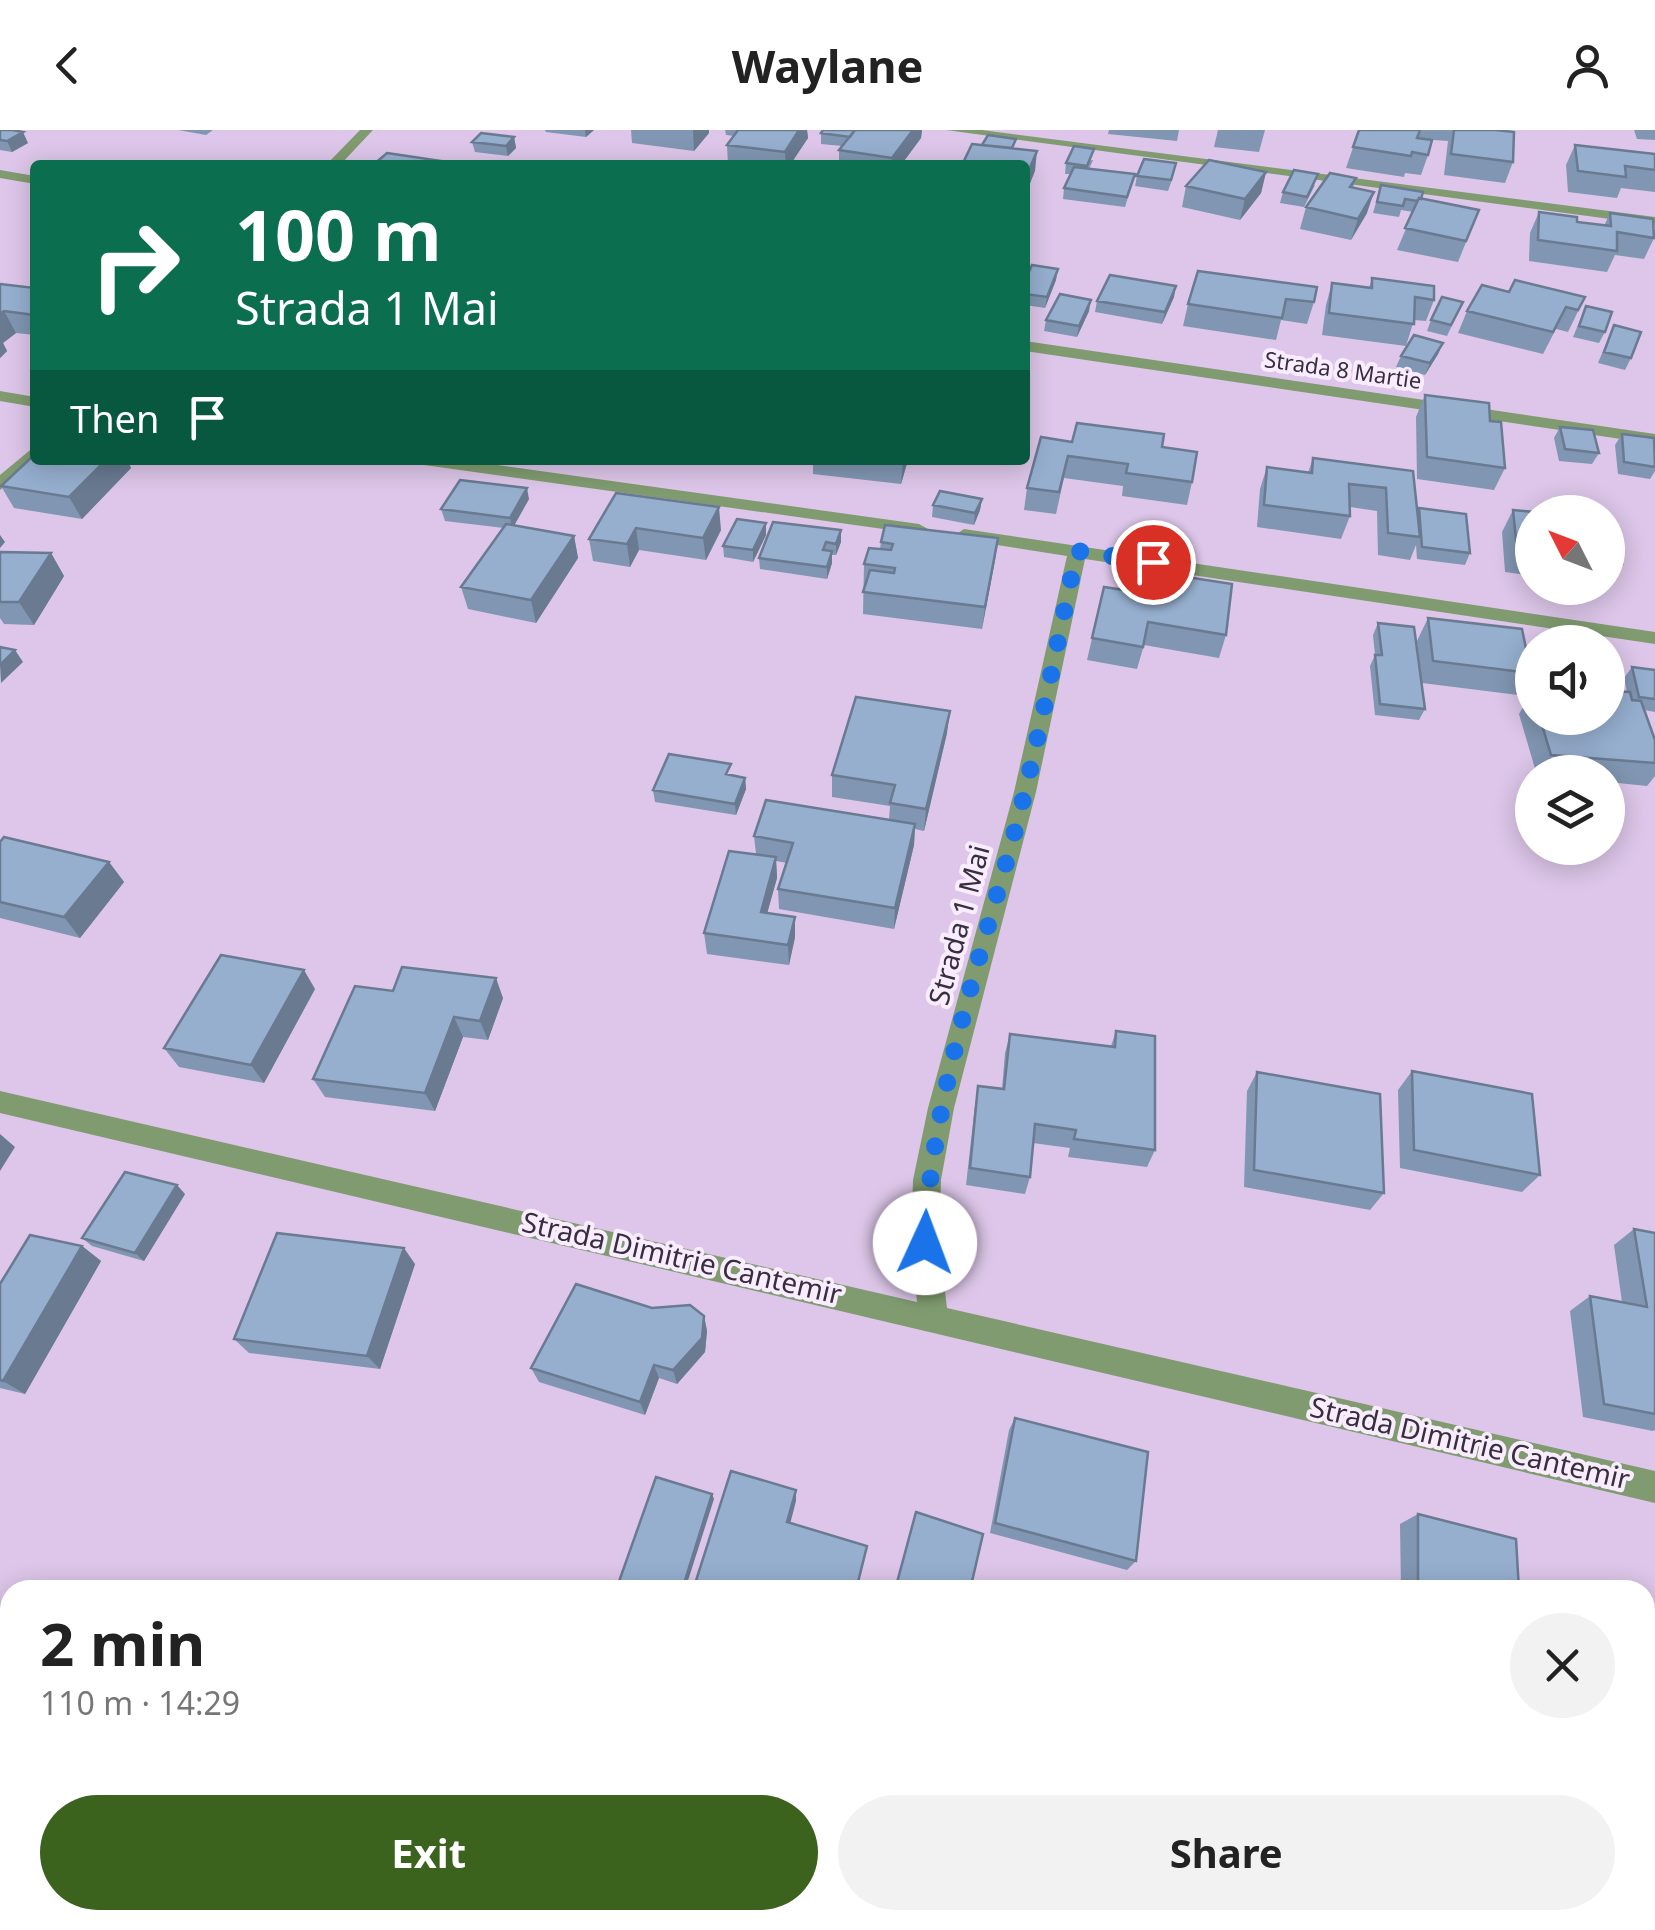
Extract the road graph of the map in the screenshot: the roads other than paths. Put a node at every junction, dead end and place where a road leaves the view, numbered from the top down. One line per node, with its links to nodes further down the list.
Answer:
1 (367, 130): 3 (street)
2 (952, 130): 6 (street)
3 (338, 160)
4 (0, 174): 5 (street)
5 (30, 179)
6 (1655, 221)
7 (1030, 347): 10 (street, Strada 8 Martie)
8 (0, 396): 9 (street)
9 (30, 401)
10 (1655, 439)
11 (30, 457): 13 (street)
12 (460, 465): 14 (street)
13 (0, 485)
14 (1077, 551): 15 (street); 17 (street, Strada 1 Mai)
15 (1655, 638)
16 (0, 1102): 17 (street, Strada Dimitrie Cantemir)
17 (933, 1316): 18 (street, Strada Dimitrie Cantemir)
18 (1655, 1487)

